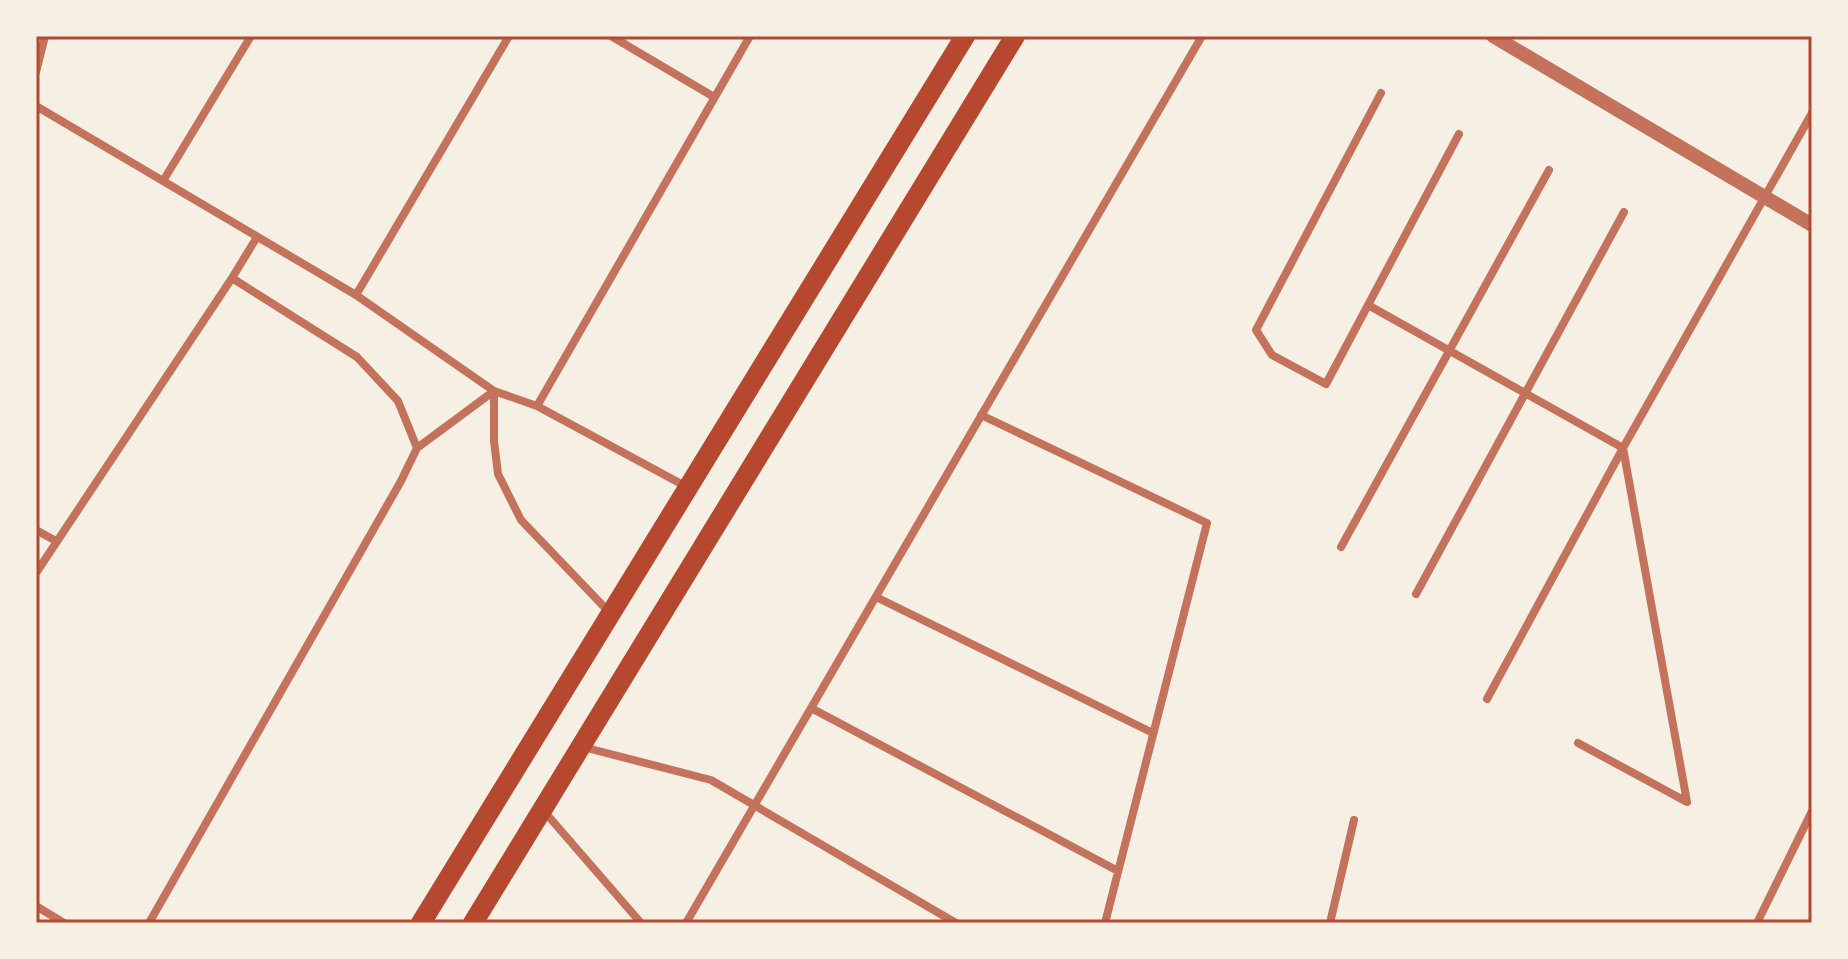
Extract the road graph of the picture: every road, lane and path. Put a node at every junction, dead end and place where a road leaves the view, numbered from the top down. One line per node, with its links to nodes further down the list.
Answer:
1 (45, 36): 10 (street)
2 (251, 36): 17 (street)
3 (509, 36): 23 (street)
4 (611, 36): 12 (street)
5 (750, 36): 12 (street)
6 (965, 36): 32 (main road)
7 (1015, 36): 44 (main road)
8 (1202, 36): 29 (street)
9 (1499, 37): 18 (street)
10 (36, 72)
11 (1381, 93): 24 (street)
12 (714, 97): 28 (street)
13 (36, 106): 17 (street)
14 (1812, 113): 18 (street)
15 (1459, 134): 24 (street)
16 (1549, 170): 25 (street)
17 (163, 181): 21 (street)
18 (1765, 197): 20 (street); 31 (street)
19 (1624, 212): 27 (street)
20 (1812, 225)
21 (257, 237): 22 (street); 23 (street)
22 (232, 278): 30 (street); 34 (street)
23 (356, 295): 26 (street)
24 (1368, 305): 25 (street)
25 (1449, 350): 27 (street); 35 (street)
26 (494, 391): 28 (street); 30 (street); 39 (street)
27 (1525, 393): 31 (street); 37 (street)
28 (537, 406): 32 (street)
29 (981, 415): 38 (street); 42 (street)
30 (417, 448): 52 (street)
31 (1623, 448): 40 (street); 43 (street)
32 (688, 488): 39 (main road)
33 (36, 530): 34 (street)
34 (56, 541): 36 (street)
35 (1341, 547)
36 (36, 573)
37 (1416, 594)
38 (876, 597): 41 (street); 42 (street)
39 (611, 614): 53 (main road)
40 (1487, 699)
41 (811, 708): 45 (street); 49 (street)
42 (1153, 733): 49 (street)
43 (1578, 743)
44 (581, 747): 45 (street); 46 (main road)
45 (753, 806): 56 (street); 57 (street)
46 (543, 810): 54 (main road); 55 (street)
47 (1812, 811): 60 (street)
48 (1354, 820): 59 (street)
49 (1118, 871): 58 (street)
50 (36, 906): 51 (street)
51 (64, 923)
52 (149, 923)
53 (421, 923)
54 (473, 923)
55 (641, 923)
56 (686, 923)
57 (956, 923)
58 (1105, 923)
59 (1330, 923)
60 (1757, 923)

